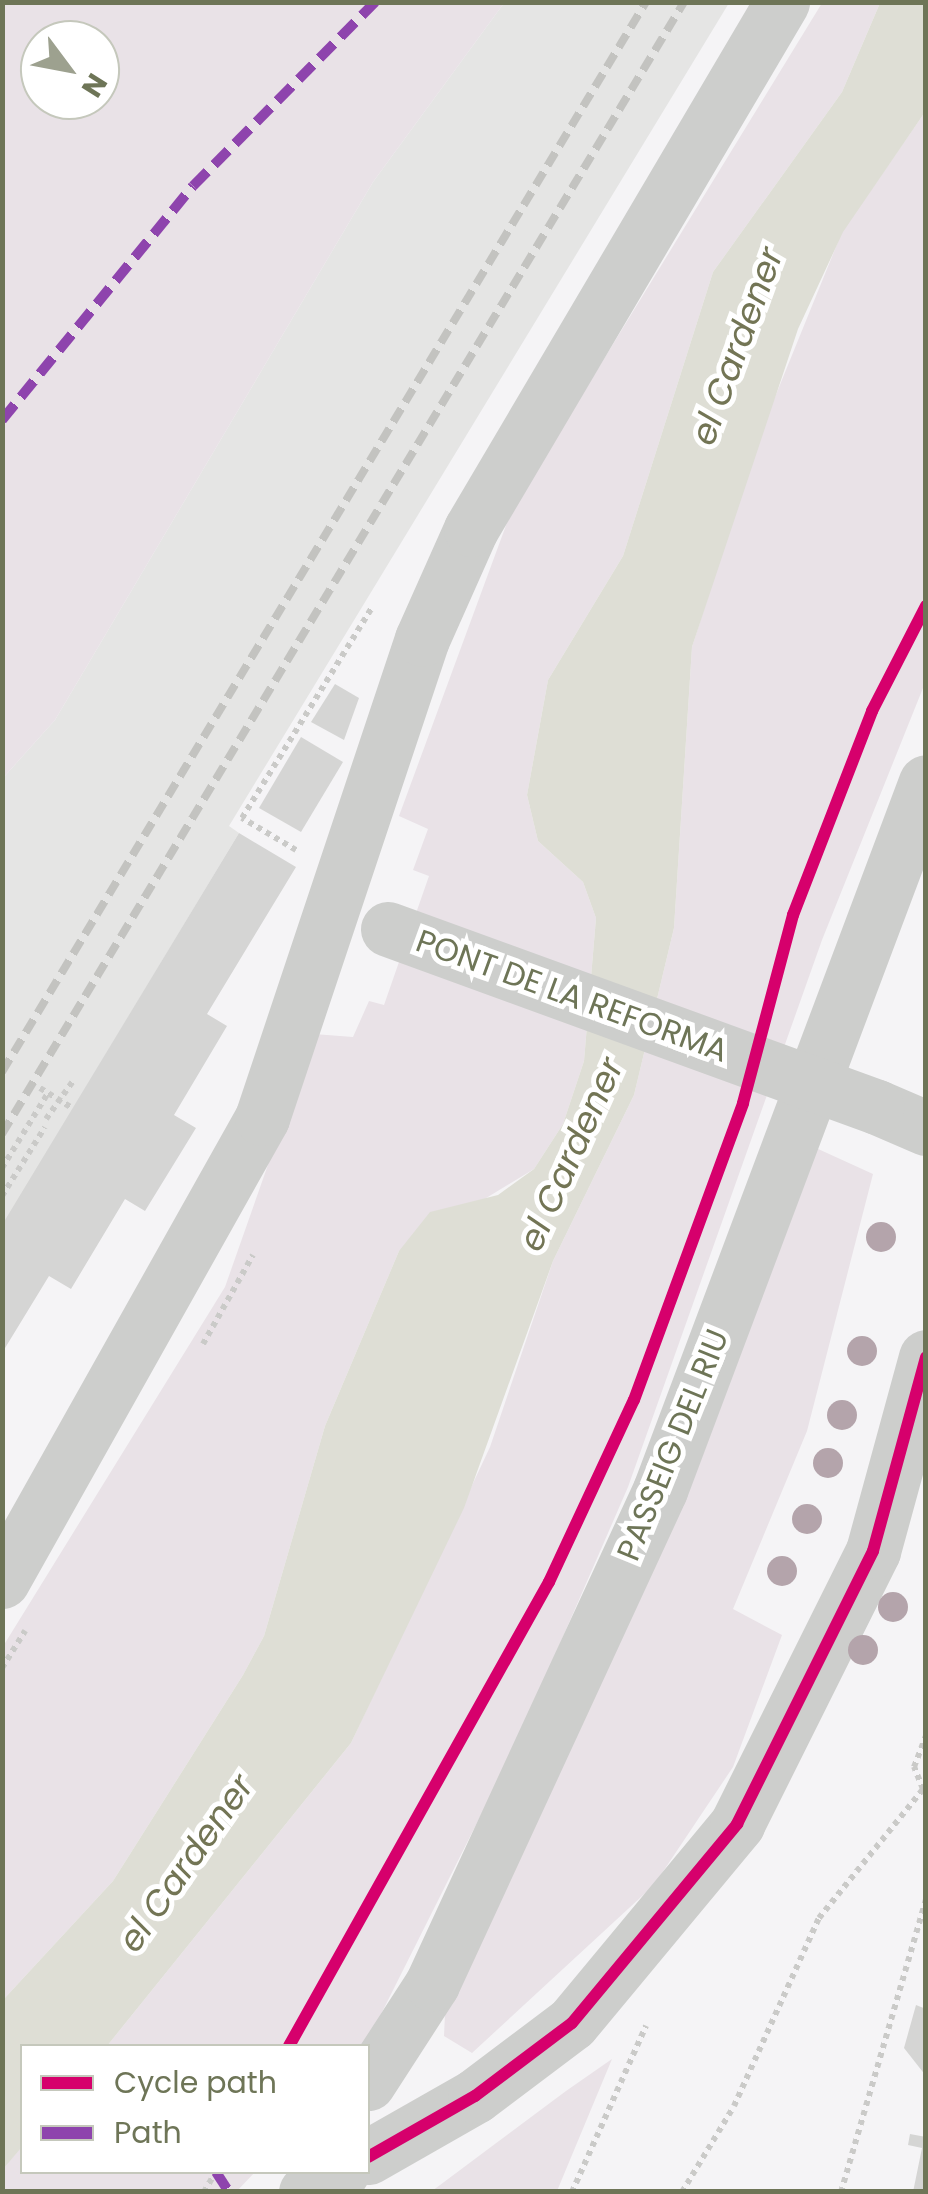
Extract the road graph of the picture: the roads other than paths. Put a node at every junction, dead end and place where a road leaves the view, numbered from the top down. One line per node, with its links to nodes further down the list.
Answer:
1 (782, 2): 3 (street)
2 (926, 782): 8 (street, PASSEIG DEL RIU)
3 (331, 909): 4 (street, PONT DE LA REFORMA, bridge); 7 (street)
4 (926, 1128)
5 (926, 1357): 6 (street)
6 (910, 1486): 9 (street)
7 (2, 1582)
8 (370, 2080)
9 (370, 2156)
10 (338, 2174): 11 (street)
11 (306, 2192)

